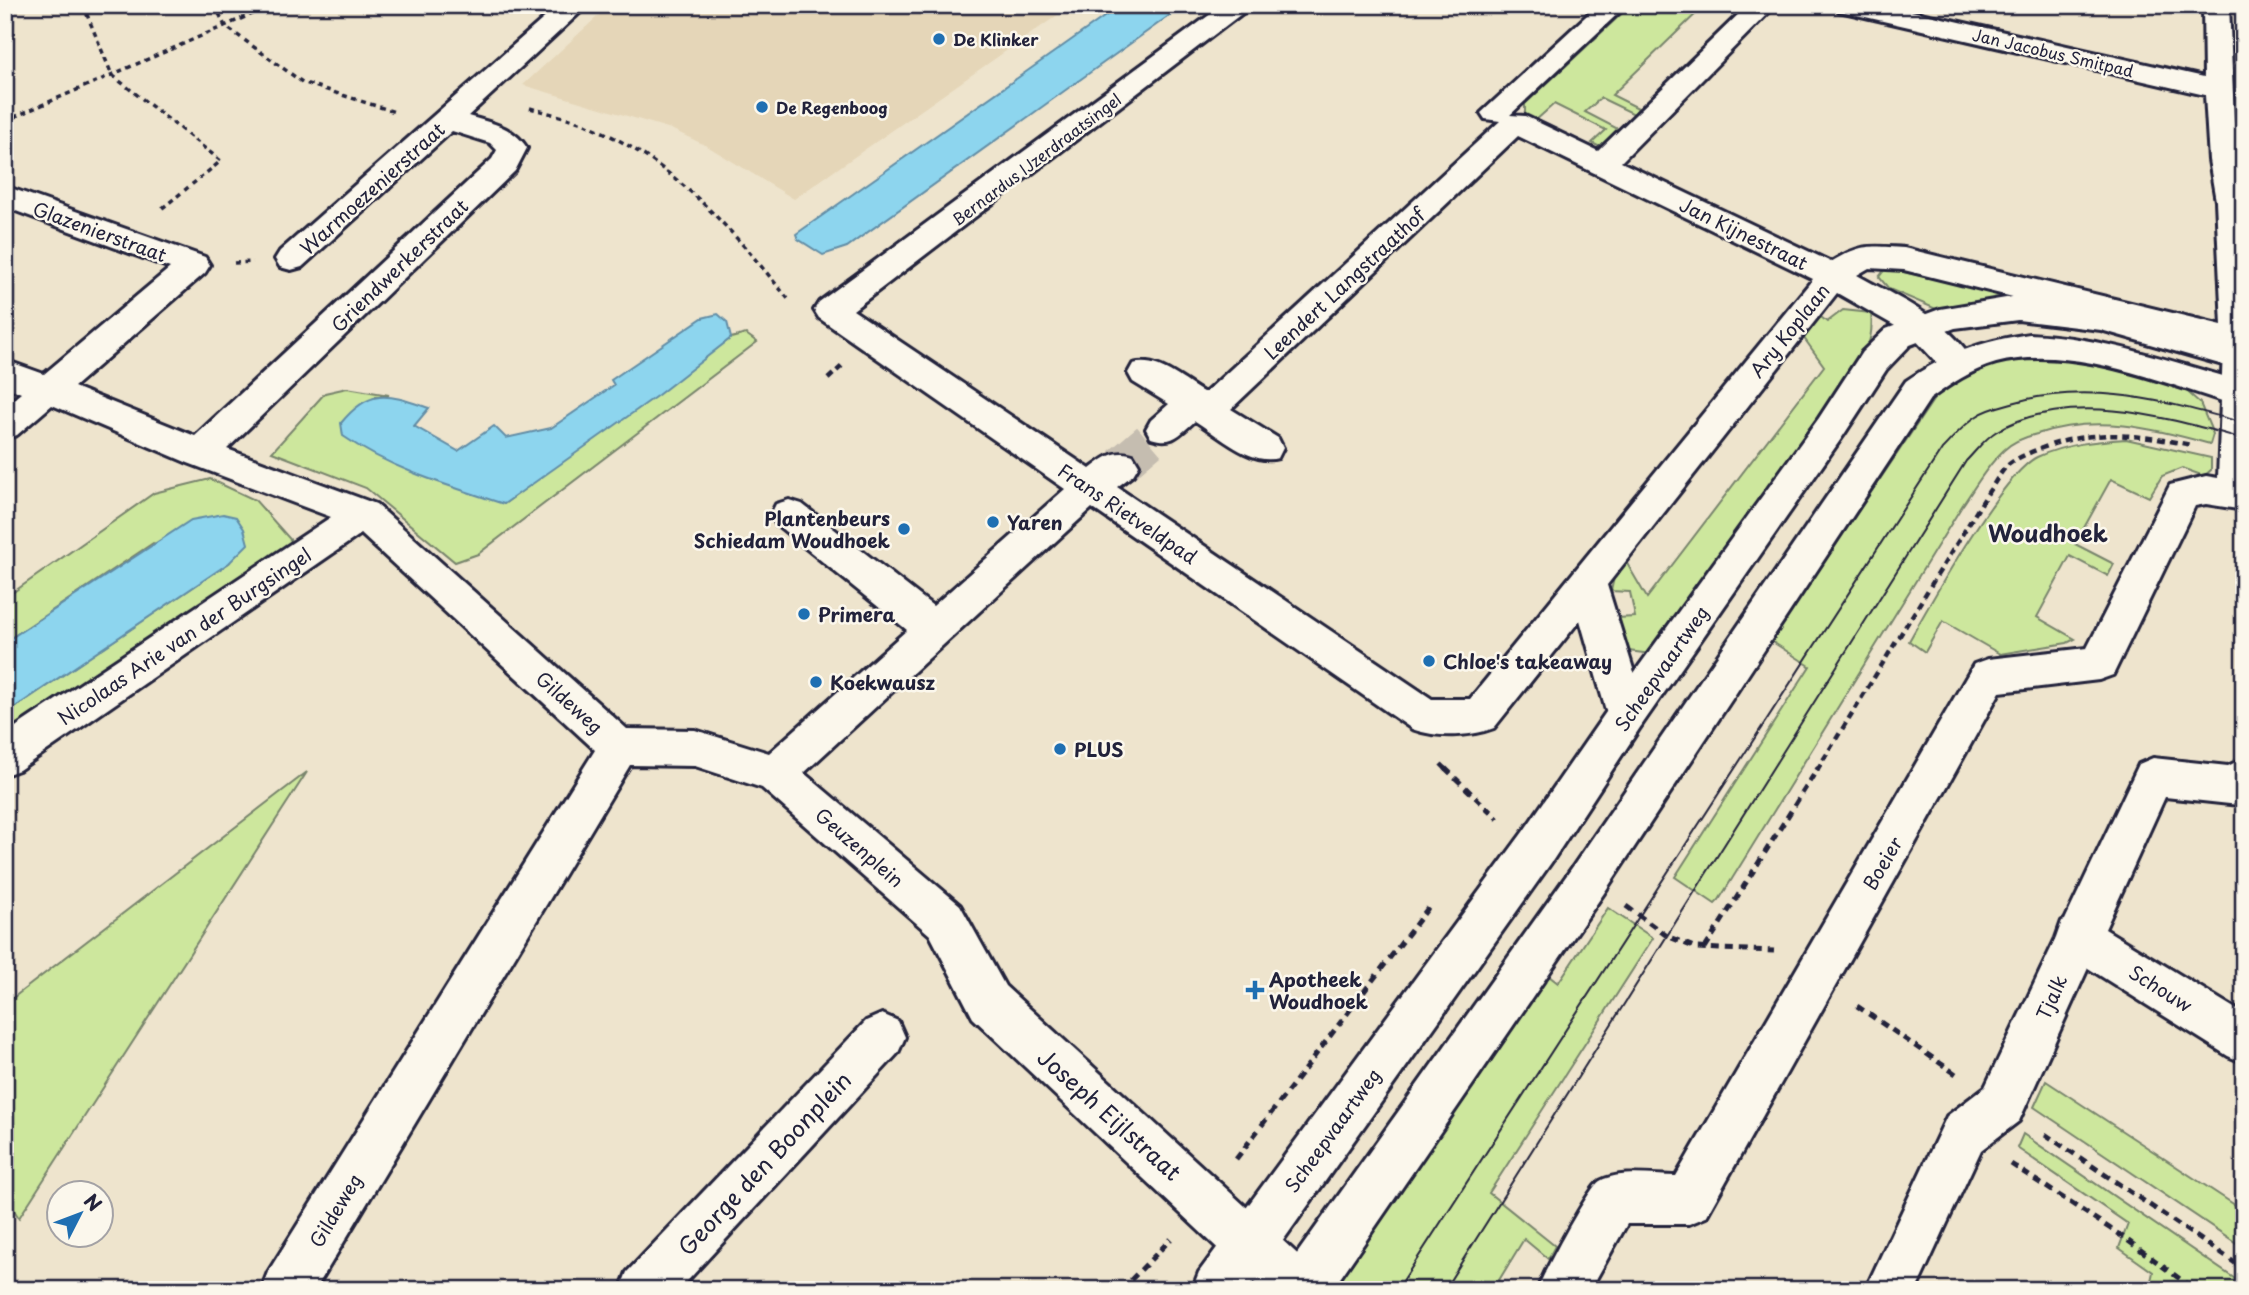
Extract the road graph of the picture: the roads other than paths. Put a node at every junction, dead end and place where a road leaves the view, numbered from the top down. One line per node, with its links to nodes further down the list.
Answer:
1 (575, 5): 9 (street)
2 (1240, 5): 15 (street, Bernardus IJzerdraatsingel)
3 (1614, 5): 8 (street, Leendert Langstraathof)
4 (1763, 5): 10 (street)
5 (1848, 5): 7 (street, Jan Jacobus Smitpad)
6 (2216, 5): 7 (street, Boeier)
7 (2218, 89): 12 (street, Boeier)
8 (1505, 118): 10 (street, Jan Kijnestraat); 22 (street, Leendert Langstraathof)
9 (445, 123): 13 (street, Warmoezenierstraat); 26 (street, Griendwerkerstraat)
10 (1603, 163): 14 (street, Jan Kijnestraat)
11 (5, 196): 21 (street, Glazenierstraat)
12 (2237, 202): 18 (street, Boeier)
13 (291, 260)
14 (1833, 276): 16 (street, Jan Kijnestraat); 18 (street, Ary Koplaan); 31 (street, Ary Koplaan)
15 (830, 310): 27 (street, Frans Rietveldpad)
16 (1923, 327): 17 (street, Jan Kijnestraat); 18 (street, Scheepvaartweg); 33 (street, Scheepvaartweg)
17 (1958, 364): 18 (street); 48 (street)
18 (2240, 369): 28 (street, Boeier)
19 (5, 372): 21 (street, Gildeweg)
20 (1145, 373): 22 (street)
21 (47, 390): 23 (street); 26 (street, Gildeweg)
22 (1200, 407): 24 (street, Leendert Langstraathof); 25 (street)
23 (5, 426)
24 (1163, 429)
25 (1266, 448)
26 (200, 453): 29 (street, Gildeweg)
27 (1107, 477): 32 (street); 34 (street, Frans Rietveldpad)
28 (2239, 495): 44 (street, Boeier)
29 (363, 514): 35 (street, Gildeweg); 36 (street, Nicolaas Arie van der Burgsingel)
30 (789, 514): 32 (street)
31 (1587, 582): 33 (street); 34 (street, Ary Koplaan)
32 (934, 629): 37 (street)
33 (1627, 714): 43 (street, Scheepvaartweg)
34 (1426, 717)
35 (619, 747): 37 (street, Geuzenplein); 45 (street, Gildeweg)
36 (5, 757)
37 (775, 774): 39 (street, Geuzenplein)
38 (2244, 777): 40 (street, Tjalk)
39 (945, 920): 43 (street, Joseph Eijlstraat)
40 (2077, 936): 42 (street, Schouw); 49 (street, Tjalk)
41 (882, 1037): 46 (street, George den Boonplein)
42 (2244, 1040)
43 (1250, 1244): 47 (street, Scheepvaartweg); 48 (street, Joseph Eijlstraat)
44 (1567, 1287)
45 (286, 1290)
46 (645, 1290)
47 (1217, 1290)
48 (1300, 1290)
49 (1890, 1290)

